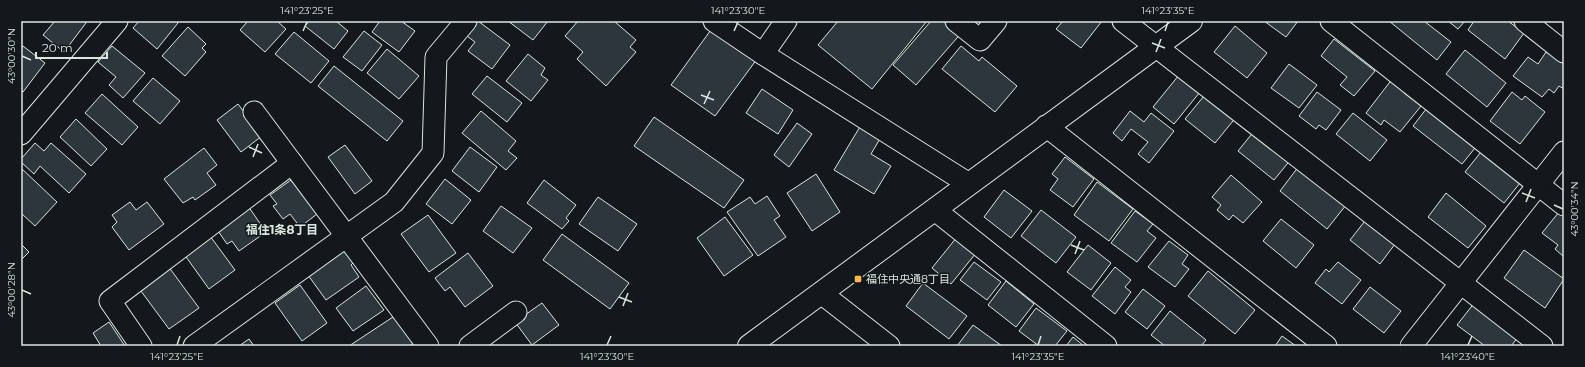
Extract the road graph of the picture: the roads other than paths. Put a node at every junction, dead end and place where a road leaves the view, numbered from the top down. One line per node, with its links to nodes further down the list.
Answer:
1 (117, 21): 16 (street)
2 (466, 21): 23 (street)
3 (714, 21): 13 (street)
4 (786, 21): 13 (street)
5 (956, 21): 6 (street)
6 (996, 21)
7 (1123, 21): 11 (street)
8 (1191, 21): 11 (street)
9 (1331, 21): 20 (street)
10 (1525, 21): 12 (street)
11 (1156, 48): 15 (street); 24 (street)
12 (1564, 52)
13 (763, 54): 19 (street)
14 (254, 112): 18 (street)
15 (1046, 126): 19 (street); 34 (street)
16 (21, 134)
17 (1564, 152): 20 (street)
18 (292, 163): 23 (street); 27 (street)
19 (969, 184): 22 (street)
20 (1539, 185): 21 (street); 24 (street)
21 (1564, 205)
22 (934, 210): 25 (street); 33 (street)
23 (347, 236): 28 (street); 29 (street)
24 (1462, 282): 35 (street); 36 (street)
25 (821, 292): 31 (street); 32 (street)
26 (516, 312): 30 (street)
27 (141, 346)
28 (194, 346)
29 (428, 346)
30 (470, 346)
31 (749, 346)
32 (889, 346)
33 (1106, 346)
34 (1326, 346)
35 (1411, 346)
36 (1542, 346)

